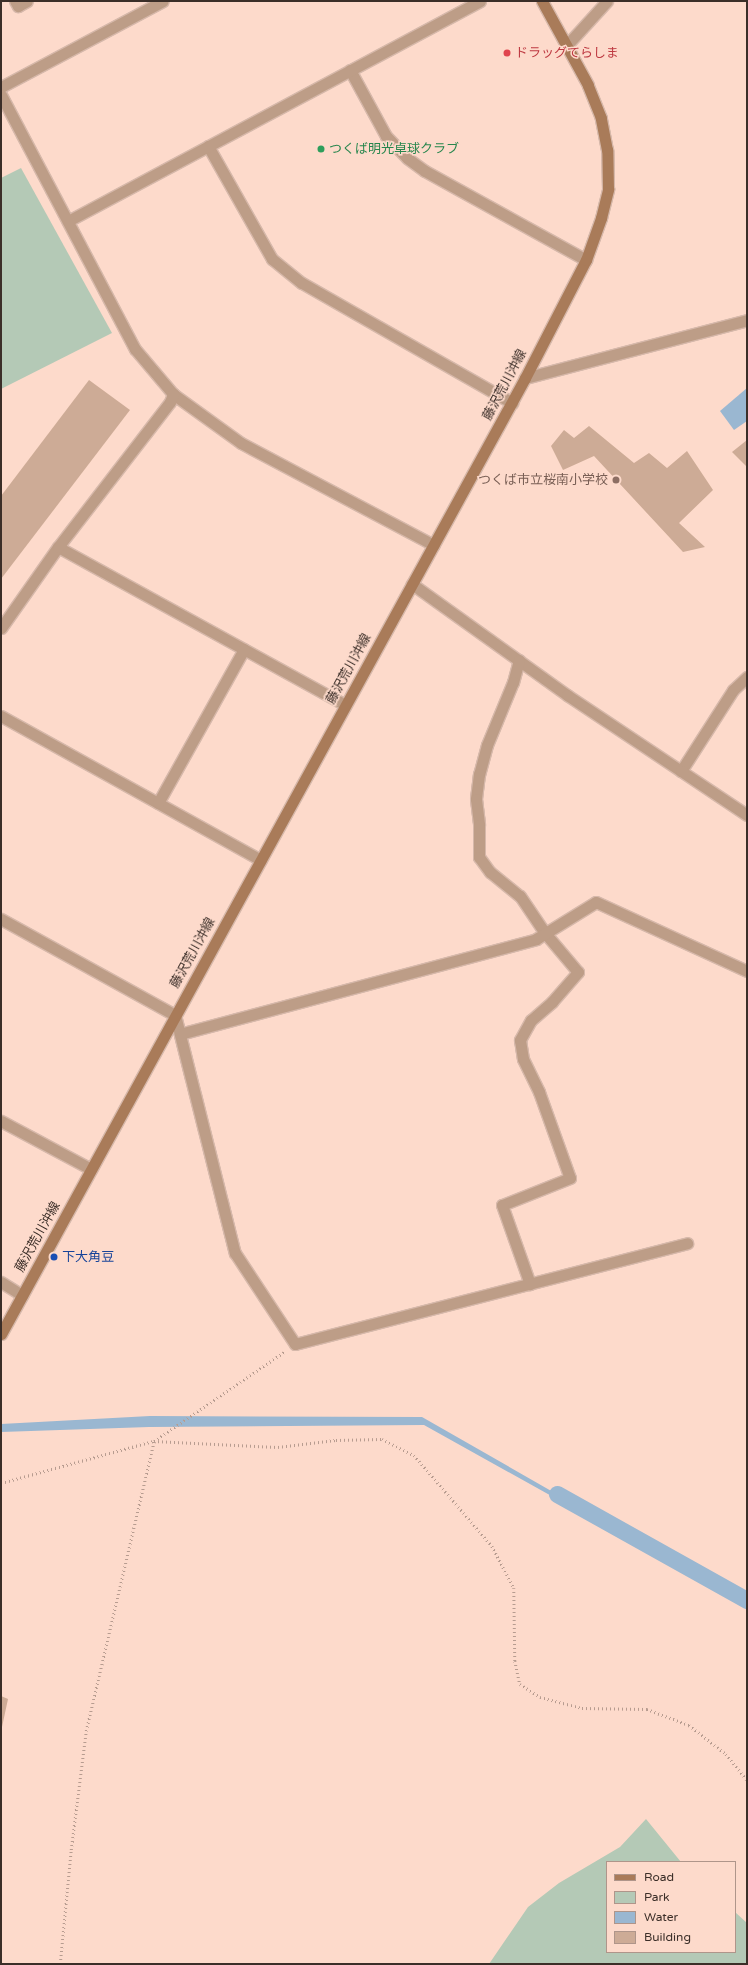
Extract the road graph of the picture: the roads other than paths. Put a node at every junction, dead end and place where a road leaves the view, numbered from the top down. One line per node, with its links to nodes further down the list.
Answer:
1 (15, 1): 2 (street)
2 (27, 1)
3 (163, 1): 9 (street)
4 (480, 1): 8 (street)
5 (542, 1): 7 (main road, 藤沢荒川沖線)
6 (607, 1): 7 (street)
7 (567, 45): 13 (main road, 藤沢荒川沖線)
8 (350, 70): 11 (street); 13 (street)
9 (1, 87)
10 (1, 95): 12 (street)
11 (208, 146): 12 (street); 17 (street)
12 (68, 221): 16 (street)
13 (586, 260): 15 (main road, 藤沢荒川沖線)
14 (747, 320): 15 (street)
15 (525, 378): 17 (main road, 藤沢荒川沖線)
16 (174, 394): 18 (street); 19 (street)
17 (512, 403): 18 (main road, 藤沢荒川沖線)
18 (434, 545): 20 (main road, 藤沢荒川沖線)
19 (58, 547): 21 (street); 22 (street)
20 (412, 584): 23 (street); 25 (main road, 藤沢荒川沖線)
21 (1, 628)
22 (244, 649): 25 (street); 28 (street)
23 (518, 660): 27 (street); 32 (street)
24 (747, 677): 27 (street)
25 (345, 705): 30 (main road, 藤沢荒川沖線)
26 (1, 716): 28 (street)
27 (681, 770): 29 (street)
28 (158, 803): 30 (street)
29 (747, 815)
30 (261, 860): 34 (main road, 藤沢荒川沖線)
31 (1, 919): 34 (street)
32 (545, 933): 33 (street); 35 (street); 40 (street)
33 (747, 971)
34 (175, 1015): 35 (street); 37 (main road, 藤沢荒川沖線)
35 (180, 1034): 40 (street)
36 (1, 1121): 37 (street)
37 (91, 1169): 41 (main road, 藤沢荒川沖線)
38 (687, 1243): 40 (street)
39 (1, 1282): 41 (street)
40 (530, 1284)
41 (22, 1295): 42 (main road, 藤沢荒川沖線)
42 (1, 1334)

